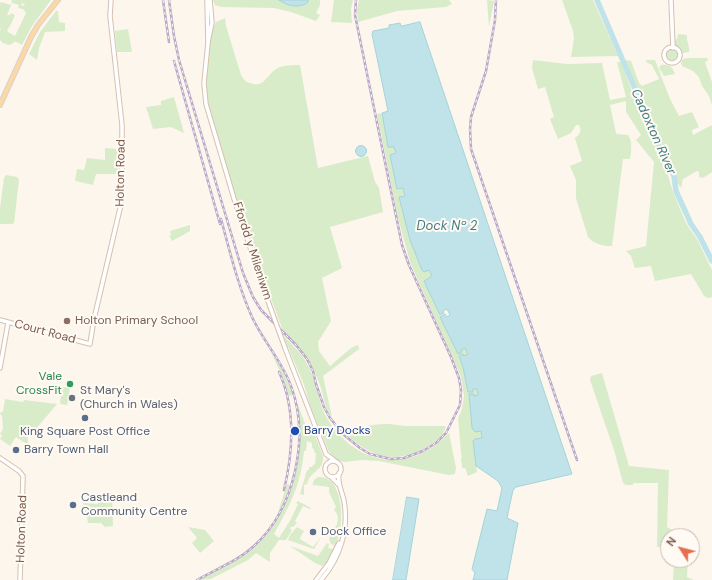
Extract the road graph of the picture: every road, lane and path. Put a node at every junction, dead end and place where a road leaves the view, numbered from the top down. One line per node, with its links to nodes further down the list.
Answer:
1 (58, 0): 8 (main road)
2 (111, 0): 11 (street, Holton Road)
3 (207, 0): 6 (street, Ffordd y Mileniwm)
4 (210, 0): 6 (street, Ffordd y Mileniwm)
5 (671, 0): 7 (street)
6 (208, 43): 13 (street, Ffordd y Mileniwm, bridge)
7 (673, 48): 7 (street)
8 (0, 105)
9 (0, 320): 10 (street, Court Road)
10 (8, 322): 11 (street, Court Road); 12 (street)
11 (90, 344)
12 (0, 368)
13 (326, 454): 15 (street, Ffordd y Mileniwm); 16 (street, Ffordd y Mileniwm)
14 (0, 458): 21 (street, Holton Road)
15 (335, 462): 16 (street); 17 (street)
16 (327, 464): 18 (street)
17 (339, 473): 18 (street); 19 (street)
18 (331, 477): 19 (street)
19 (339, 485): 20 (street)
20 (344, 529): 22 (street); 23 (street)
21 (20, 580)
22 (316, 580)
23 (321, 580)

